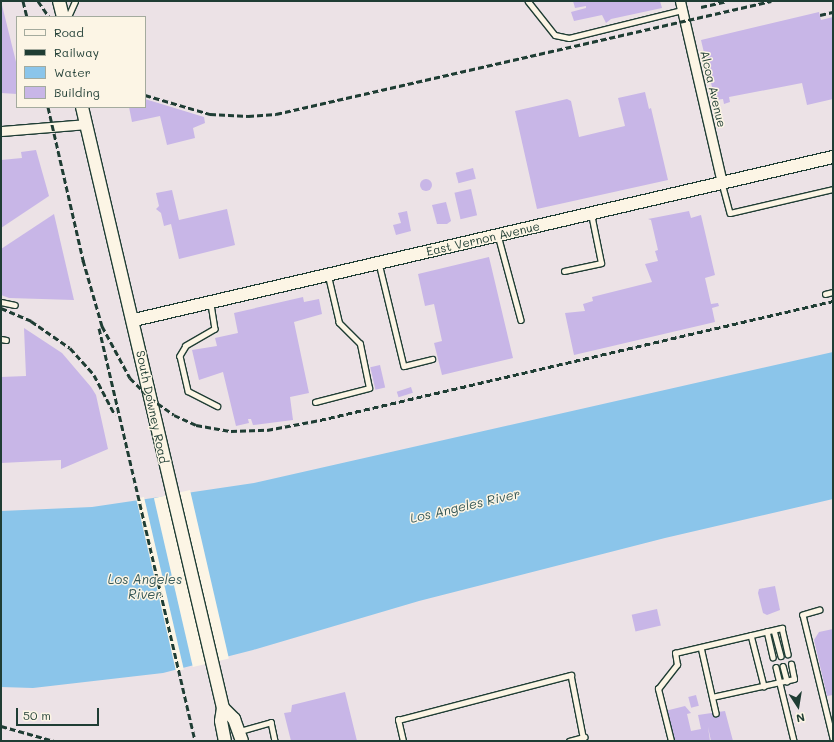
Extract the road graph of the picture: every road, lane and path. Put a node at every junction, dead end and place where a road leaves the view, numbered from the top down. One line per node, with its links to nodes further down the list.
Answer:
1 (59, 1): 5 (street)
2 (75, 1): 6 (lane)
3 (528, 1): 4 (lane)
4 (681, 5): 11 (street, Alcoa Avenue)
5 (63, 16)
6 (68, 16)
7 (82, 108): 8 (street, South Downey Road)
8 (86, 124): 9 (street); 23 (street, South Downey Road)
9 (1, 131)
10 (833, 158): 11 (street, East Vernon Avenue)
11 (722, 183): 12 (lane); 13 (street, East Vernon Avenue)
12 (833, 189)
13 (591, 214): 14 (street, East Vernon Avenue); 16 (lane)
14 (498, 235): 15 (street, East Vernon Avenue); 24 (lane)
15 (379, 263): 17 (street, East Vernon Avenue); 25 (lane)
16 (564, 271)
17 (328, 275): 21 (street, East Vernon Avenue); 26 (lane)
18 (833, 292): 19 (lane)
19 (825, 294)
20 (1, 302): 22 (lane)
21 (210, 302): 23 (street, East Vernon Avenue); 27 (lane)
22 (15, 305)
23 (134, 320): 43 (street, South Downey Road)
24 (521, 320)
25 (432, 359)
26 (315, 402)
27 (217, 406)
28 (820, 610): 46 (lane)
29 (774, 630): 30 (lane); 33 (lane); 34 (lane)
30 (767, 631): 31 (lane); 35 (lane)
31 (751, 635): 32 (lane); 41 (lane)
32 (701, 647): 42 (lane); 52 (lane)
33 (788, 654)
34 (781, 656)
35 (773, 657)
36 (791, 664): 39 (lane)
37 (783, 666): 39 (lane)
38 (776, 668): 40 (lane)
39 (787, 681): 40 (lane)
40 (780, 682): 41 (lane); 53 (lane)
41 (764, 686): 42 (lane)
42 (712, 697): 44 (lane)
43 (223, 708): 45 (street, South Downey Road); 48 (street, South Downey Road)
44 (716, 713)
45 (240, 736): 49 (lane)
46 (833, 738)
47 (584, 739): 50 (lane); 51 (lane)
48 (225, 741)
49 (275, 741)
50 (403, 741)
51 (568, 741)
52 (671, 741)
53 (794, 741)

